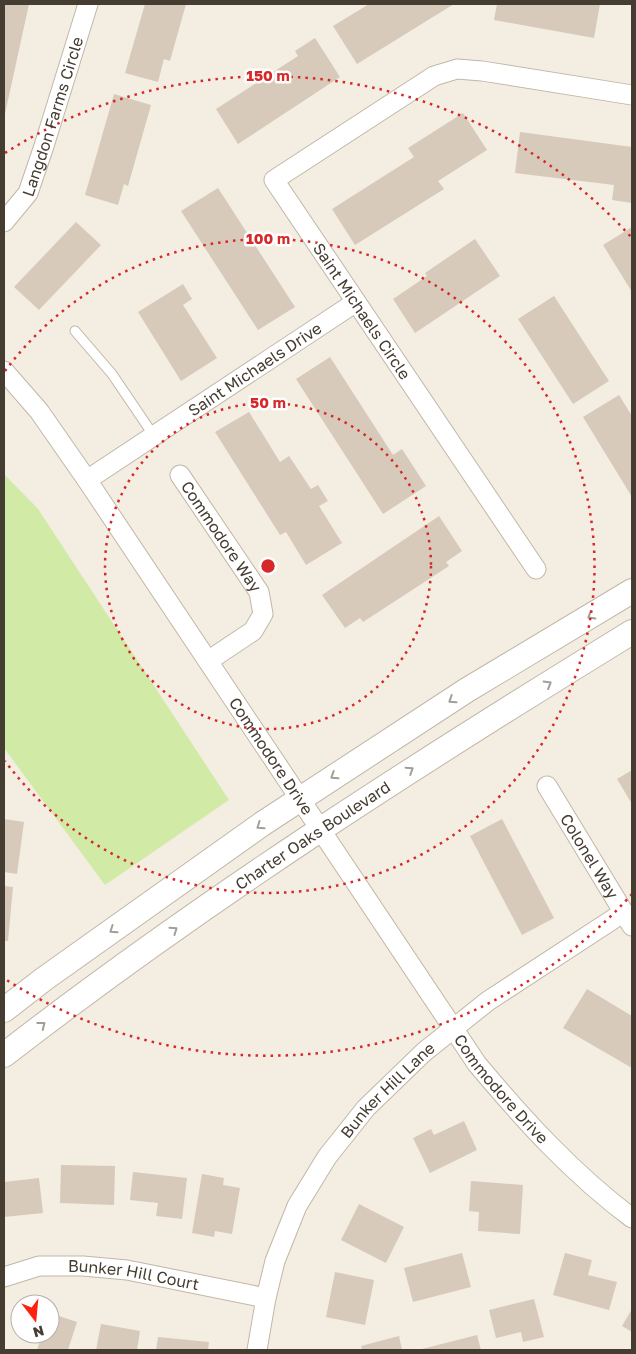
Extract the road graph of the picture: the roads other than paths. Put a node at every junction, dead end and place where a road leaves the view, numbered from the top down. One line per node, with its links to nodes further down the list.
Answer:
1 (88, 4): 3 (street, Langdon Farms Circle)
2 (632, 95): 4 (street, Saint Michaels Circle)
3 (4, 222)
4 (356, 302): 7 (street, Saint Michaels Drive); 10 (street, Saint Michaels Circle)
5 (74, 330): 7 (lane)
6 (4, 371): 9 (street, Commodore Drive)
7 (154, 436): 9 (street, Saint Michaels Drive)
8 (180, 475): 13 (street, Commodore Way)
9 (86, 480): 13 (street, Commodore Drive)
10 (536, 568)
11 (632, 591): 15 (street, one-way to 15)
12 (632, 632): 16 (street, Charter Oaks Boulevard, one-way to 12)
13 (208, 661): 15 (street, Commodore Drive)
14 (547, 786): 17 (street, Colonel Way)
15 (300, 799): 16 (street, Commodore Drive); 18 (street, one-way to 18)
16 (320, 829): 19 (street, Commodore Drive); 20 (street, Charter Oaks Boulevard, one-way to 16)
17 (628, 919): 19 (street, Bunker Hill Lane)
18 (4, 1010)
19 (453, 1029): 21 (street, Commodore Drive); 23 (street, Bunker Hill Lane)
20 (4, 1055)
21 (632, 1218)
22 (4, 1277): 23 (street, Bunker Hill Court)
23 (266, 1298): 24 (street, Bunker Hill Lane)
24 (257, 1350)

